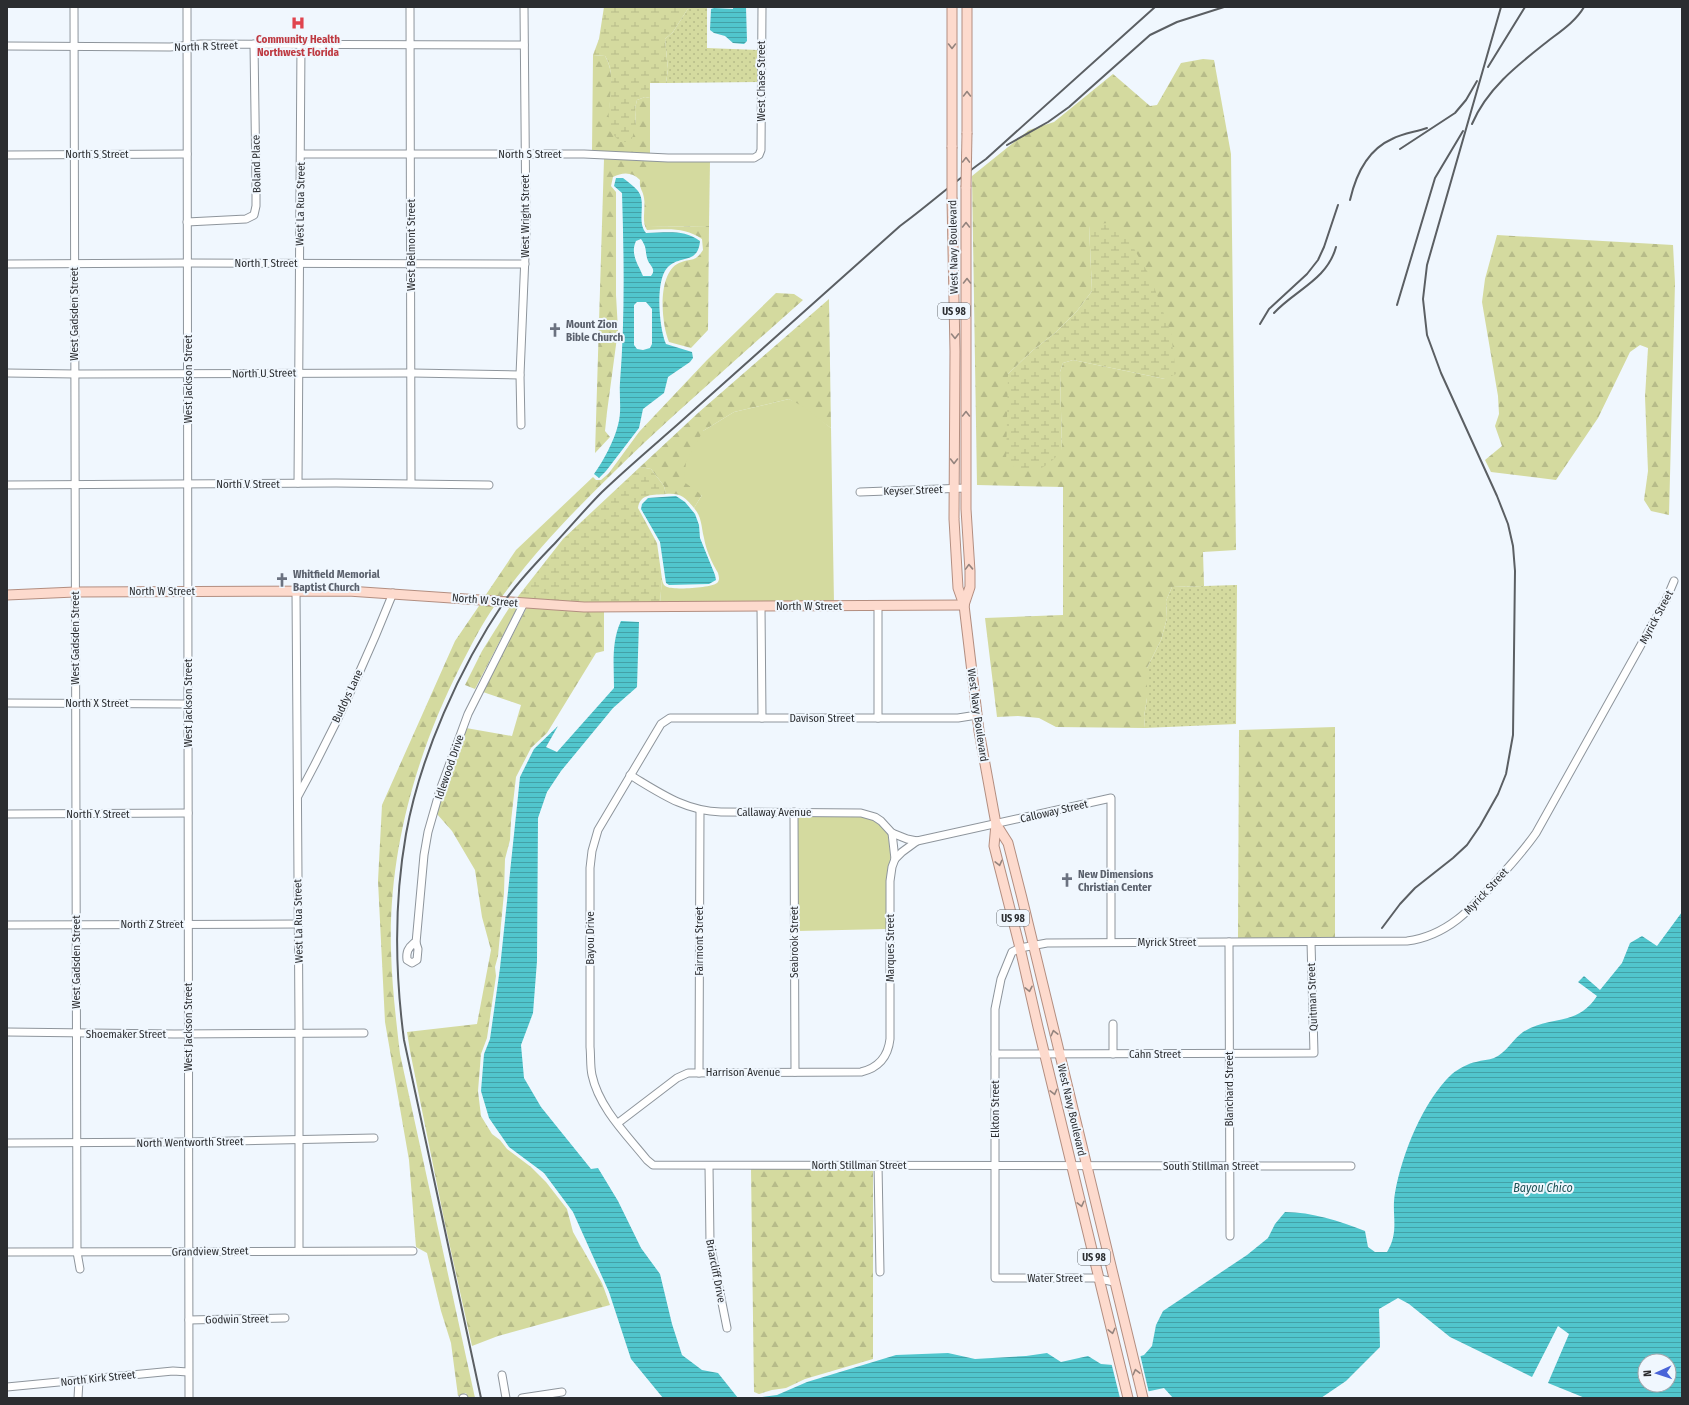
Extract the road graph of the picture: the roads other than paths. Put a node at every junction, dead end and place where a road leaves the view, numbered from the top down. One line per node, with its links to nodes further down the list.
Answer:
1 (74, 7): 14 (street, West Gadsden Street)
2 (187, 7): 10 (street, West Jackson Street)
3 (410, 7): 11 (street, West Belmont Street)
4 (524, 7): 12 (street, West Wright Street)
5 (762, 7): 21 (street, West Chase Street)
6 (952, 7): 43 (main road, West Navy Boulevard / US 98, one-way to 43, bridge)
7 (967, 7): 42 (main road, West Navy Boulevard / US 98, one-way to 7, bridge)
8 (254, 44): 9 (street, North R Street); 10 (street, North R Street); 22 (street, Boland Place)
9 (302, 44): 11 (street, North R Street); 16 (street, West La Rua Street)
10 (187, 45): 14 (street, North R Street); 15 (street, West Jackson Street)
11 (410, 45): 12 (street, North R Street); 17 (street, West Belmont Street)
12 (524, 45): 18 (street, West Wright Street)
13 (7, 46): 14 (street, North R Street)
14 (74, 46): 20 (street, West Gadsden Street)
15 (187, 154): 20 (street, North S Street); 22 (street, West Jackson Street)
16 (301, 154): 17 (street, North S Street); 27 (street, West La Rua Street)
17 (410, 154): 18 (street, North S Street); 24 (street, West Belmont Street)
18 (525, 154): 21 (street, North S Street); 28 (street, West Wright Street)
19 (7, 155): 20 (street, North S Street)
20 (74, 155): 26 (street, West Gadsden Street)
21 (759, 155)
22 (187, 222): 23 (street, West Jackson Street)
23 (187, 263): 26 (street, North T Street); 27 (street, North T Street); 32 (street, West Jackson Street)
24 (411, 263): 27 (street, North T Street); 28 (street, North T Street); 33 (street, West Belmont Street)
25 (7, 264): 26 (street, North T Street)
26 (74, 264): 31 (street, West Gadsden Street)
27 (300, 264): 30 (street, West La Rua Street)
28 (525, 264): 34 (street, West Wright Street)
29 (7, 373): 31 (street, North U Street)
30 (299, 373): 32 (street, North U Street); 33 (street, North U Street); 36 (street, West La Rua Street)
31 (75, 374): 32 (street, North U Street); 38 (street, West Gadsden Street)
32 (188, 374): 39 (street, West Jackson Street)
33 (412, 374): 34 (street, North U Street); 37 (street, West Belmont Street)
34 (520, 375): 35 (street, West Wright Street)
35 (520, 425)
36 (298, 483): 37 (street, North V Street); 39 (street, North V Street)
37 (411, 483): 41 (street, North V Street)
38 (75, 484): 39 (street, North V Street); 40 (street, North V Street); 48 (street, West Gadsden Street)
39 (188, 484): 46 (street, West Jackson Street)
40 (7, 485)
41 (489, 485)
42 (966, 488): 43 (street, Keyser Street); 52 (main road, West Navy Boulevard / US 98, one-way to 42)
43 (954, 489): 44 (street, Keyser Street); 52 (main road, West Navy Boulevard / US 98)
44 (860, 492)
45 (1674, 582): 79 (street, Myrick Street)
46 (188, 591): 47 (main road, North W Street); 48 (main road, North W Street); 57 (street, West Jackson Street)
47 (296, 591): 49 (main road, North W Street); 63 (street, West La Rua Street)
48 (75, 592): 50 (main road, North W Street); 56 (street, West Gadsden Street)
49 (393, 593): 51 (main road, North W Street); 63 (street, Buddys Lane)
50 (7, 595)
51 (524, 603): 53 (main road, North W Street); 80 (street, Idlewood Drive)
52 (964, 605): 54 (main road, North W Street); 58 (main road, West Navy Boulevard / US 98)
53 (761, 606): 54 (main road, North W Street); 59 (street)
54 (878, 606): 60 (street)
55 (7, 703): 56 (street, North X Street)
56 (76, 703): 57 (street, North X Street); 68 (street, West Gadsden Street)
57 (188, 704): 66 (street, West Jackson Street)
58 (978, 715): 60 (street, Davison Street); 69 (main road, West Navy Boulevard / US 98)
59 (762, 718): 60 (street, Davison Street); 61 (street, Davison Street)
60 (878, 718)
61 (666, 719): 62 (street, Bayou Drive)
62 (630, 776): 64 (street, Callaway Avenue); 98 (street, Bayou Drive)
63 (298, 797): 75 (street, West La Rua Street)
64 (700, 810): 65 (street, Callaway Avenue); 96 (street, Fairmont Street)
65 (794, 812): 70 (street, Callaway Avenue); 97 (street, Seabrook Street)
66 (188, 813): 68 (street, North Y Street); 74 (street, West Jackson Street)
67 (7, 814): 68 (street, North Y Street)
68 (75, 814): 73 (street, West Gadsden Street)
69 (996, 824): 71 (street, Callaway Avenue); 77 (street, Calloway Street); 81 (main road, West Navy Boulevard / US 98); 82 (main road, West Navy Boulevard / US 98, one-way to 82)
70 (892, 833): 71 (street, Callaway Avenue); 72 (street, Marques Street)
71 (918, 841): 72 (street, Callaway Avenue)
72 (895, 859): 95 (street, Marques Street)
73 (76, 924): 74 (street, North Z Street); 76 (street, North Z Street); 87 (street, West Gadsden Street)
74 (188, 924): 75 (street, North Z Street); 88 (street, West Jackson Street)
75 (298, 924): 85 (street, West La Rua Street)
76 (7, 925)
77 (1111, 942): 78 (street, Myrick Street); 81 (street, Myrick Street)
78 (1229, 942): 79 (street, Myrick Street); 94 (street, Blanchard Street)
79 (1310, 942): 89 (street, Quitman Street)
80 (416, 943)
81 (1033, 945): 82 (street, Myrick Street); 92 (main road, West Navy Boulevard / US 98, one-way to 81)
82 (1020, 948): 90 (street, Elkton Street); 91 (main road, West Navy Boulevard / US 98, one-way to 91)
83 (1113, 1024): 93 (street)
84 (7, 1032): 87 (street, Shoemaker Street)
85 (299, 1033): 86 (street, Shoemaker Street); 88 (street, Shoemaker Street); 100 (street, West La Rua Street)
86 (364, 1033)
87 (76, 1034): 88 (street, Shoemaker Street); 101 (street, West Gadsden Street)
88 (188, 1034): 102 (street, West Jackson Street)
89 (1314, 1053): 94 (street, Cahn Street)
90 (996, 1054): 91 (street, Cahn Street); 106 (street, Elkton Street)
91 (1044, 1054): 92 (street, Cahn Street); 108 (main road, West Navy Boulevard / US 98, one-way to 108)
92 (1059, 1054): 93 (street, Cahn Street); 109 (main road, West Navy Boulevard / US 98)
93 (1113, 1054): 94 (street, Cahn Street)
94 (1229, 1054): 110 (street, Blanchard Street)
95 (880, 1062): 97 (street, Harrison Avenue)
96 (699, 1072): 97 (street, Harrison Avenue); 98 (street, Harrison Avenue)
97 (795, 1072)
98 (618, 1123): 104 (street, Bayou Drive)
99 (374, 1138): 100 (street, North Wentworth Street)
100 (299, 1140): 102 (street, North Wentworth Street); 113 (street, West La Rua Street)
101 (76, 1142): 102 (street, North Wentworth Street); 103 (street, North Wentworth Street); 117 (street, West Gadsden Street)
102 (188, 1142): 114 (street, West Jackson Street)
103 (7, 1143)
104 (647, 1160): 107 (street, North Stillman Street)
105 (878, 1165): 106 (street, North Stillman Street); 107 (street, North Stillman Street); 119 (street)
106 (996, 1165): 108 (street, North Stillman Street); 120 (street, Elkton Street)
107 (709, 1166): 125 (street, Briarcliff Drive)
108 (1072, 1166): 109 (street, South Stillman Street); 121 (main road, West Navy Boulevard / US 98, one-way to 121)
109 (1086, 1166): 110 (street, South Stillman Street); 122 (main road, West Navy Boulevard / US 98)
110 (1229, 1166): 111 (street, South Stillman Street); 112 (street, Blanchard Street)
111 (1351, 1166)
112 (1230, 1236)
113 (299, 1250): 114 (street, Grandview Street); 115 (street, Grandview Street)
114 (189, 1251): 117 (street, Grandview Street); 124 (street, West Jackson Street)
115 (413, 1251)
116 (7, 1252): 117 (street, Grandview Street)
117 (76, 1252): 118 (street, West Gadsden Street)
118 (80, 1269)
119 (880, 1272)
120 (994, 1278): 121 (street, Water Street)
121 (1100, 1279): 122 (street, Water Street); 135 (main road, West Navy Boulevard / US 98, one-way to 135)
122 (1114, 1282): 136 (main road, West Navy Boulevard / US 98, one-way to 122)
123 (285, 1318): 124 (street, Godwin Street)
124 (189, 1320): 126 (street, West Jackson Street)
125 (727, 1328)
126 (188, 1372): 128 (street, North Kirk Street); 132 (street, West Jackson Street)
127 (502, 1375): 133 (street)
128 (79, 1380): 129 (street, North Kirk Street); 131 (street)
129 (7, 1388)
130 (562, 1392): 134 (street)
131 (78, 1398)
132 (189, 1398)
133 (506, 1398)
134 (522, 1398)
135 (1128, 1398)
136 (1143, 1398)

